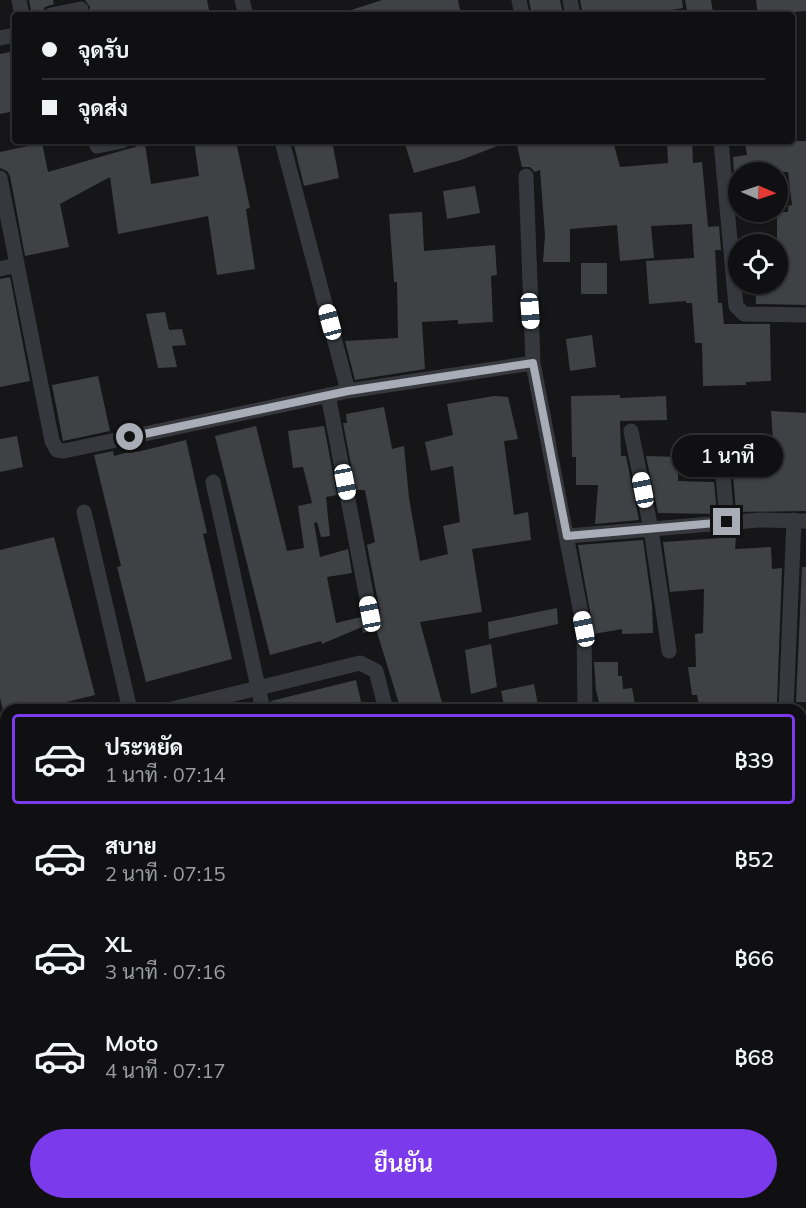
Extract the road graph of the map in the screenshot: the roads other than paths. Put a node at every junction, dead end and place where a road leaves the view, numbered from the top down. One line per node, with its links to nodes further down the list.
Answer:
1 (81, 9): 2 (street)
2 (66, 12)
3 (107, 144): 6 (street)
4 (283, 144): 13 (street)
5 (721, 144): 11 (street)
6 (97, 146)
7 (526, 176): 12 (street)
8 (0, 178): 9 (street)
9 (16, 265): 10 (street); 14 (street)
10 (0, 269)
11 (806, 315)
12 (533, 363): 13 (street); 22 (street)
13 (348, 391): 14 (street)
14 (328, 395): 23 (street)
15 (631, 431): 21 (street)
16 (721, 451): 20 (street)
17 (213, 482): 25 (street)
18 (84, 512): 26 (street)
19 (800, 521): 20 (street); 31 (street)
20 (727, 522): 21 (street)
21 (651, 529): 22 (street); 24 (street)
22 (567, 536): 30 (street)
23 (370, 614)
24 (669, 651)
25 (259, 688): 27 (street); 28 (street); 29 (street)
26 (129, 704)
27 (193, 704)
28 (262, 704)
29 (384, 704)
30 (585, 704)
31 (786, 704)

